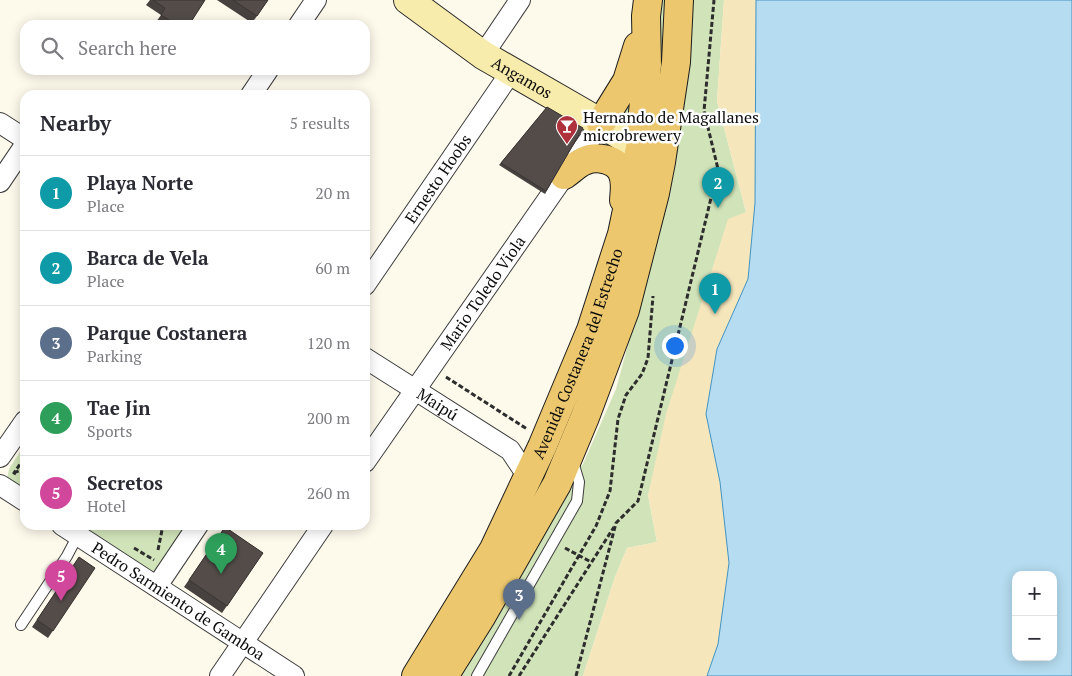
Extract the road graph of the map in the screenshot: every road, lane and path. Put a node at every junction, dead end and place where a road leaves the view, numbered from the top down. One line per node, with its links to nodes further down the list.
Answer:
1 (316, 0): 7 (street)
2 (408, 0): 8 (street, Angamos)
3 (520, 0): 8 (street)
4 (678, 0): 19 (main road, Avenida Costanera del Estrecho)
5 (714, 0): 37 (path)
6 (647, 8): 13 (main road); 15 (main road, Avenida Costanera del Estrecho)
7 (302, 20)
8 (484, 55): 9 (street, Angamos)
9 (511, 72): 13 (street, Angamos); 21 (street, Ernesto Hoobs)
10 (265, 75): 11 (street)
11 (254, 90)
12 (0, 123): 14 (street)
13 (601, 123): 15 (street, Angamos); 17 (street, Mario Toledo Viola)
14 (20, 136)
15 (640, 148): 19 (main road); 20 (main road, Avenida Costanera del Estrecho)
16 (20, 152): 18 (street)
17 (564, 176): 20 (main road); 24 (street, Mario Toledo Viola)
18 (0, 182)
19 (655, 193): 25 (main road, Avenida Costanera del Estrecho)
20 (622, 234): 28 (main road, Avenida Costanera del Estrecho)
21 (370, 278)
22 (370, 361): 24 (street, Maipú)
23 (442, 375): 26 (path)
24 (415, 389): 29 (street, Maipú); 31 (street, Mario Toledo Viola)
25 (585, 417): 28 (main road); 30 (main road, Avenida Costanera del Estrecho)
26 (532, 422)
27 (20, 428): 32 (street)
28 (542, 447): 29 (street); 34 (main road, Avenida Costanera del Estrecho)
29 (510, 450): 34 (street, Maipú)
30 (570, 453): 46 (main road, Avenida Costanera del Estrecho); 49 (lane)
31 (370, 455)
32 (0, 457)
33 (20, 463): 35 (path)
34 (528, 478): 46 (main road, Avenida Costanera del Estrecho)
35 (7, 479): 36 (street)
36 (20, 495)
37 (616, 524): 50 (path); 51 (path)
38 (70, 530): 43 (street, Pedro Sarmiento de Gamboa); 44 (lane)
39 (195, 530): 43 (street)
40 (319, 530): 45 (street)
41 (130, 546): 42 (path)
42 (161, 554)
43 (157, 586): 45 (street, Pedro Sarmiento de Gamboa)
44 (21, 625)
45 (242, 643): 47 (street); 48 (street, Pedro Sarmiento de Gamboa)
46 (426, 673)
47 (220, 676)
48 (294, 676)
49 (477, 676)
50 (519, 676)
51 (576, 676)

